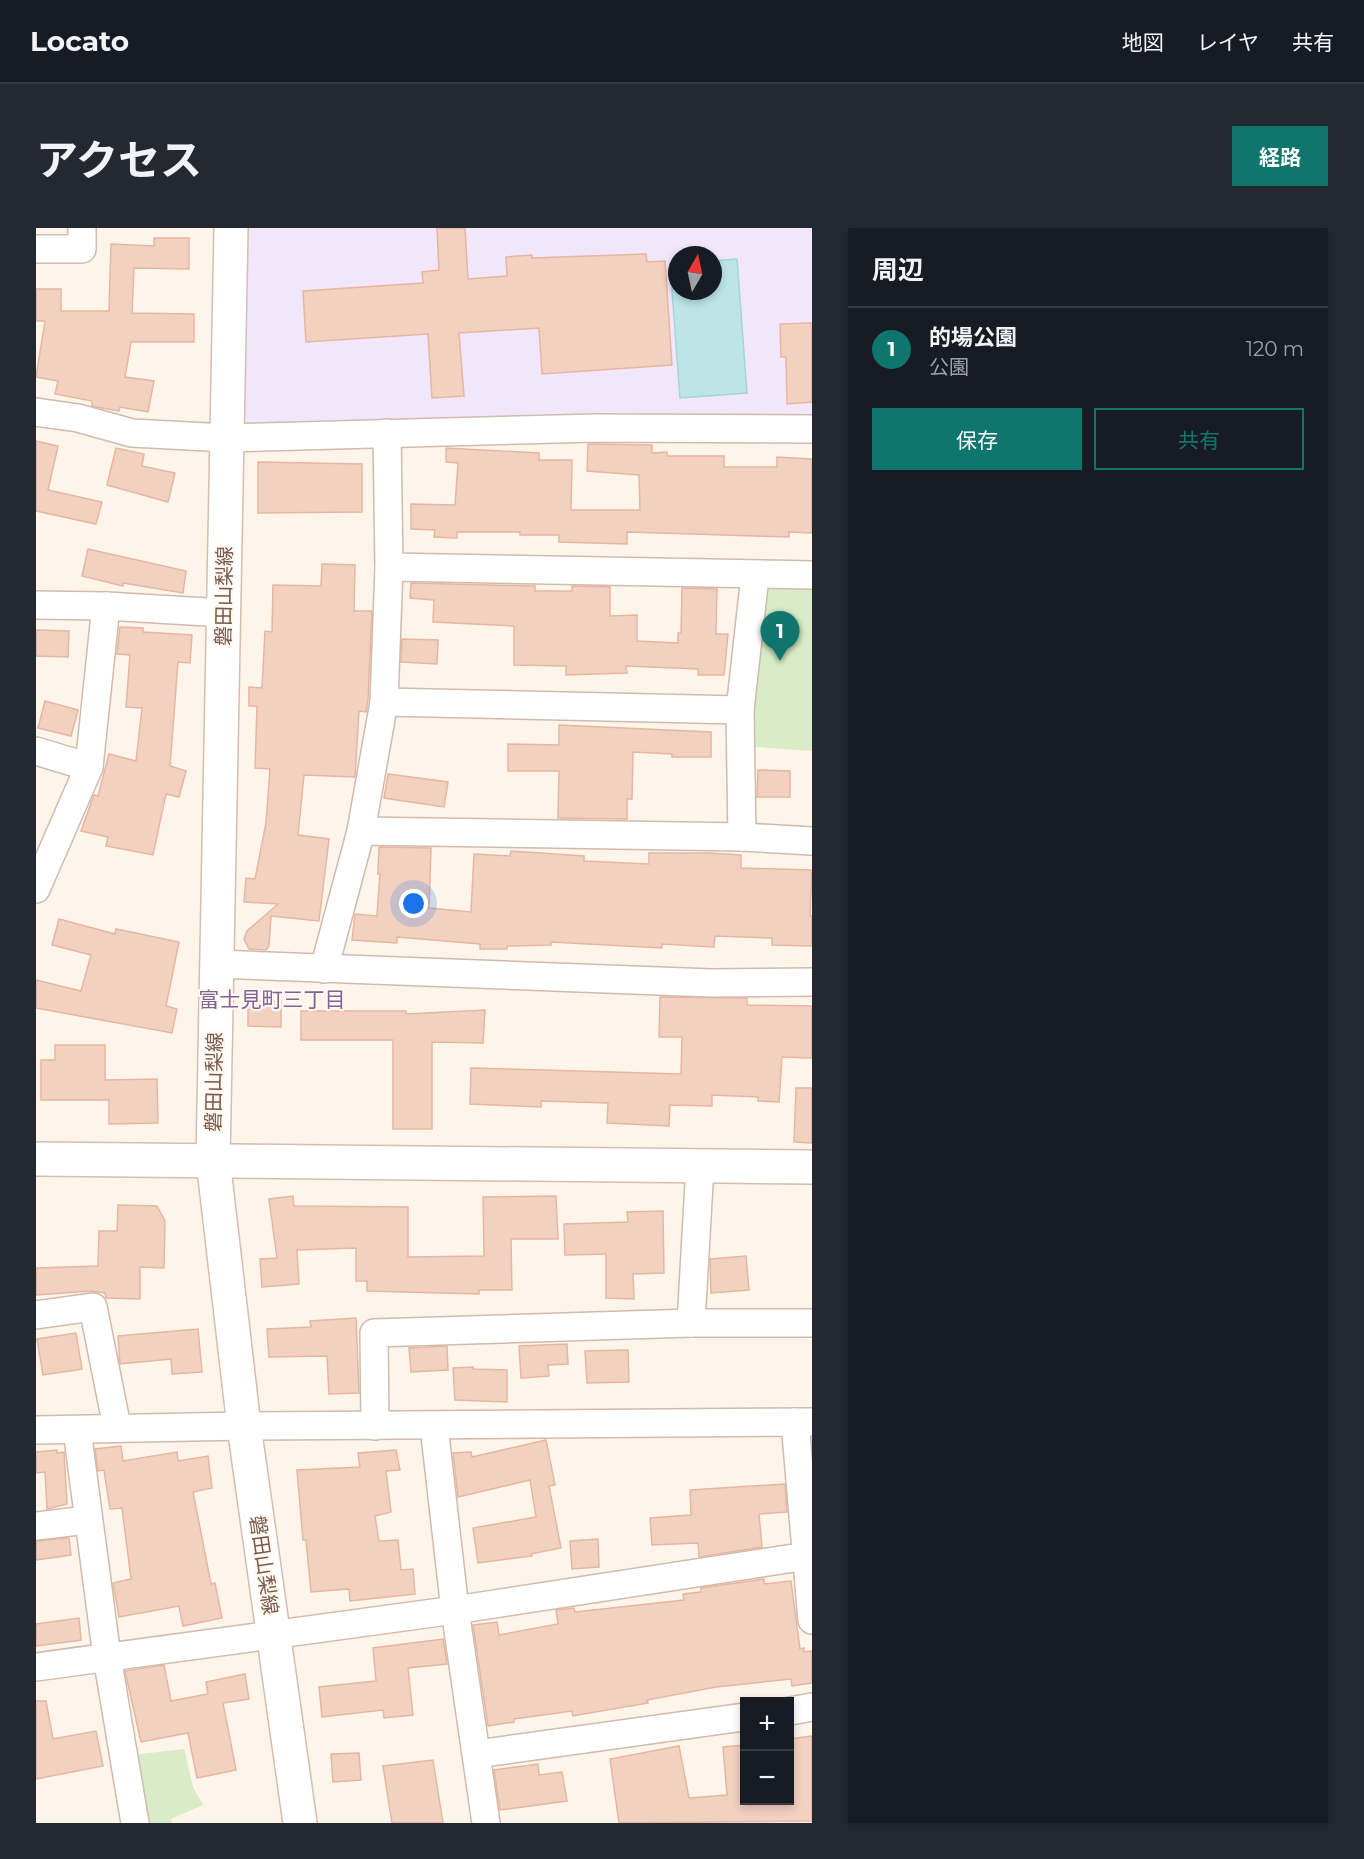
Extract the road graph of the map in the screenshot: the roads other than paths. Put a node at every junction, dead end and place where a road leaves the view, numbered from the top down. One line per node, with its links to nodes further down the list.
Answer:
1 (82, 228): 3 (street)
2 (231, 228): 7 (main road, 磐田山梨線)
3 (36, 249)
4 (36, 411): 7 (street)
5 (812, 429): 6 (street)
6 (387, 433): 7 (street); 8 (street)
7 (226, 438): 13 (main road, 磐田山梨線)
8 (389, 567): 10 (street); 14 (street)
9 (812, 575): 10 (street)
10 (755, 576): 15 (street)
11 (36, 605): 12 (street)
12 (106, 606): 13 (street); 17 (street)
13 (224, 613): 22 (main road, 磐田山梨線)
14 (384, 702): 15 (street); 18 (street)
15 (740, 711): 19 (street)
16 (36, 751): 17 (street)
17 (89, 767): 21 (street)
18 (361, 831): 19 (street); 23 (street)
19 (742, 837): 20 (street)
20 (812, 841)
21 (36, 889)
22 (216, 964): 23 (street); 26 (main road, 磐田山梨線)
23 (324, 969): 24 (street)
24 (812, 982)
25 (36, 1159): 26 (main road)
26 (213, 1160): 27 (main road); 33 (main road, 磐田山梨線)
27 (700, 1166): 28 (main road); 30 (street)
28 (812, 1167)
29 (36, 1315): 36 (street)
30 (691, 1323): 31 (street); 34 (street)
31 (812, 1323)
32 (804, 1422): 35 (street); 41 (street)
33 (244, 1426): 34 (street); 36 (street); 44 (main road, 磐田山梨線)
34 (375, 1426): 35 (street)
35 (434, 1426): 42 (street)
36 (117, 1427): 38 (street)
37 (36, 1430): 38 (street)
38 (77, 1430): 39 (street)
39 (87, 1520): 40 (street); 45 (street)
40 (36, 1526)
41 (807, 1556): 42 (street); 43 (street)
42 (455, 1610): 44 (street); 50 (street)
43 (812, 1620)
44 (273, 1635): 45 (street); 52 (main road, 磐田山梨線)
45 (107, 1657): 46 (street); 51 (street)
46 (36, 1667)
47 (812, 1707): 48 (street)
48 (794, 1710)
49 (740, 1718): 50 (street)
50 (477, 1754): 53 (street)
51 (135, 1823)
52 (300, 1823)
53 (486, 1823)

